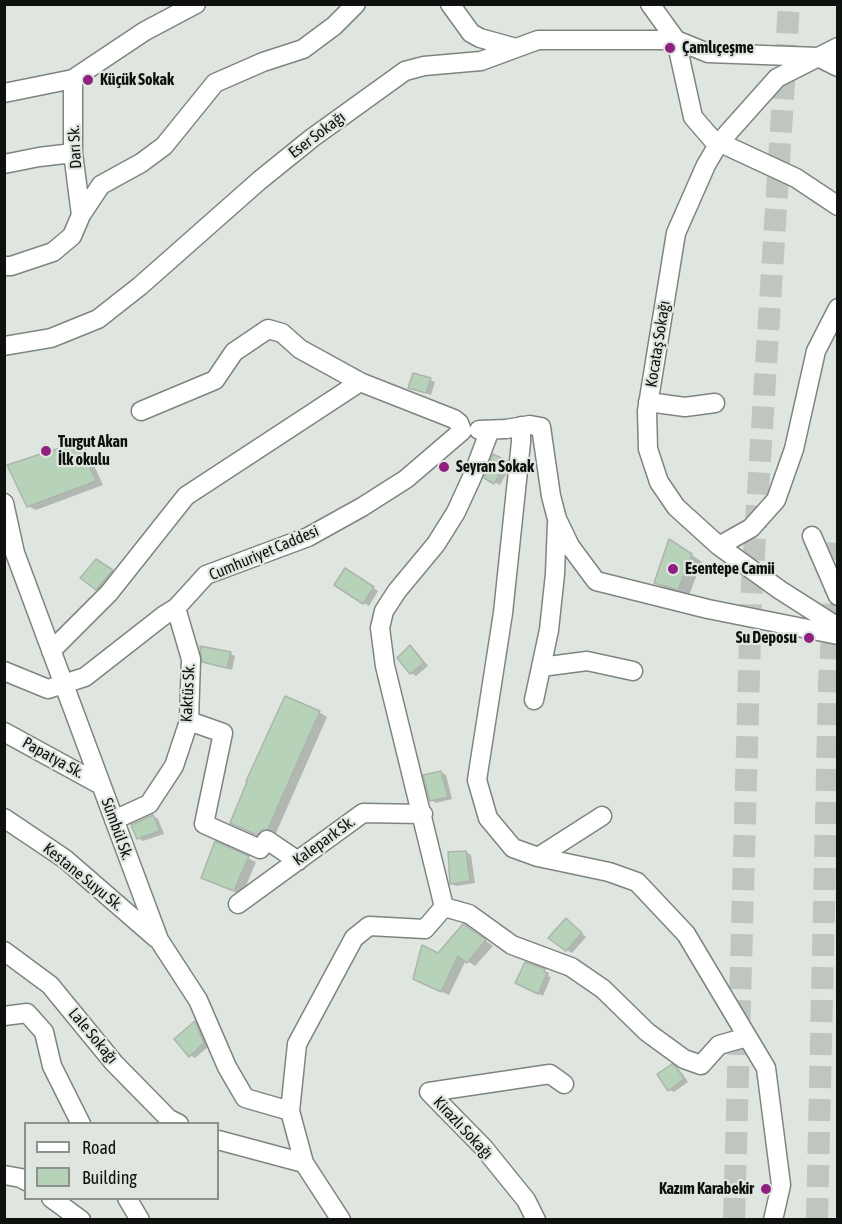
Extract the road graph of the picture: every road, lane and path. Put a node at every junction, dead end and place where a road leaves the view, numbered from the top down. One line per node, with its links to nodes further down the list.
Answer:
1 (196, 4): 10 (street)
2 (356, 4): 16 (street)
3 (450, 4): 7 (street)
4 (650, 4): 5 (street)
5 (676, 40): 7 (street, Eser Sokağı); 8 (street); 12 (street)
6 (837, 47): 8 (street, Kocataş Sokağı)
7 (516, 48): 19 (street, Eser Sokağı)
8 (818, 57): 9 (street); 12 (street, Kocataş Sokağı)
9 (837, 67)
10 (73, 79): 11 (street); 13 (street, Darı Sk.)
11 (4, 93)
12 (719, 143): 15 (street); 21 (street, Kocataş Sokağı)
13 (73, 153): 14 (street); 16 (street, Darı Sk.)
14 (4, 164)
15 (837, 206)
16 (81, 215): 17 (street)
17 (4, 266)
18 (837, 308): 30 (street)
19 (4, 346)
20 (360, 382): 23 (street); 26 (street); 36 (street)
21 (648, 402): 22 (street); 30 (street, Kocataş Sokağı)
22 (715, 403)
23 (141, 411)
24 (521, 426): 25 (street); 28 (street); 49 (street)
25 (490, 430): 26 (street); 45 (street)
26 (462, 431): 33 (street, Cumhuriyet Caddesi)
27 (4, 503): 31 (street, Sümbül Sk.)
28 (557, 519): 35 (street); 37 (street)
29 (812, 536): 32 (street)
30 (719, 546): 34 (street, Kocataş Sokağı)
31 (10, 549): 36 (street, Sümbül Sk.)
32 (837, 596)
33 (176, 608): 40 (street, Cumhuriyet Caddesi); 42 (street, Kaktüs Sk.)
34 (837, 627)
35 (837, 635)
36 (51, 651): 40 (street, Sümbül Sk.)
37 (541, 667): 39 (street); 41 (street)
38 (4, 671): 40 (street, Cumhuriyet Caddesi)
39 (633, 671)
40 (63, 684): 44 (street, Sümbül Sk.)
41 (534, 700)
42 (189, 721): 48 (street, Kaktüs Sk.); 50 (street)
43 (4, 732): 44 (street, Papatya Sk.)
44 (101, 785): 48 (street, Sümbül Sk.)
45 (423, 814): 50 (street, Kalepark Sk.); 52 (street)
46 (602, 816): 49 (street)
47 (4, 818): 53 (street, Kestane Suyu Sk.)
48 (114, 820): 53 (street, Sümbül Sk.)
49 (538, 857): 56 (street)
50 (298, 861): 51 (street, Kalepark Sk.)
51 (238, 904)
52 (444, 907): 56 (street); 58 (street)
53 (159, 940): 58 (street, Sümbül Sk.)
54 (4, 951): 60 (street, Lale Sokağı)
55 (4, 1016): 59 (street)
56 (747, 1036): 67 (street)
57 (564, 1084): 71 (street, Kirazlı Sokağı)
58 (290, 1111): 62 (street)
59 (78, 1118)
60 (175, 1122)
61 (219, 1140): 62 (street)
62 (304, 1163): 70 (street)
63 (4, 1175): 64 (street)
64 (24, 1180)
65 (54, 1200): 68 (street)
66 (128, 1200): 69 (street)
67 (770, 1218)
68 (81, 1220)
69 (140, 1220)
70 (341, 1220)
71 (536, 1220)

